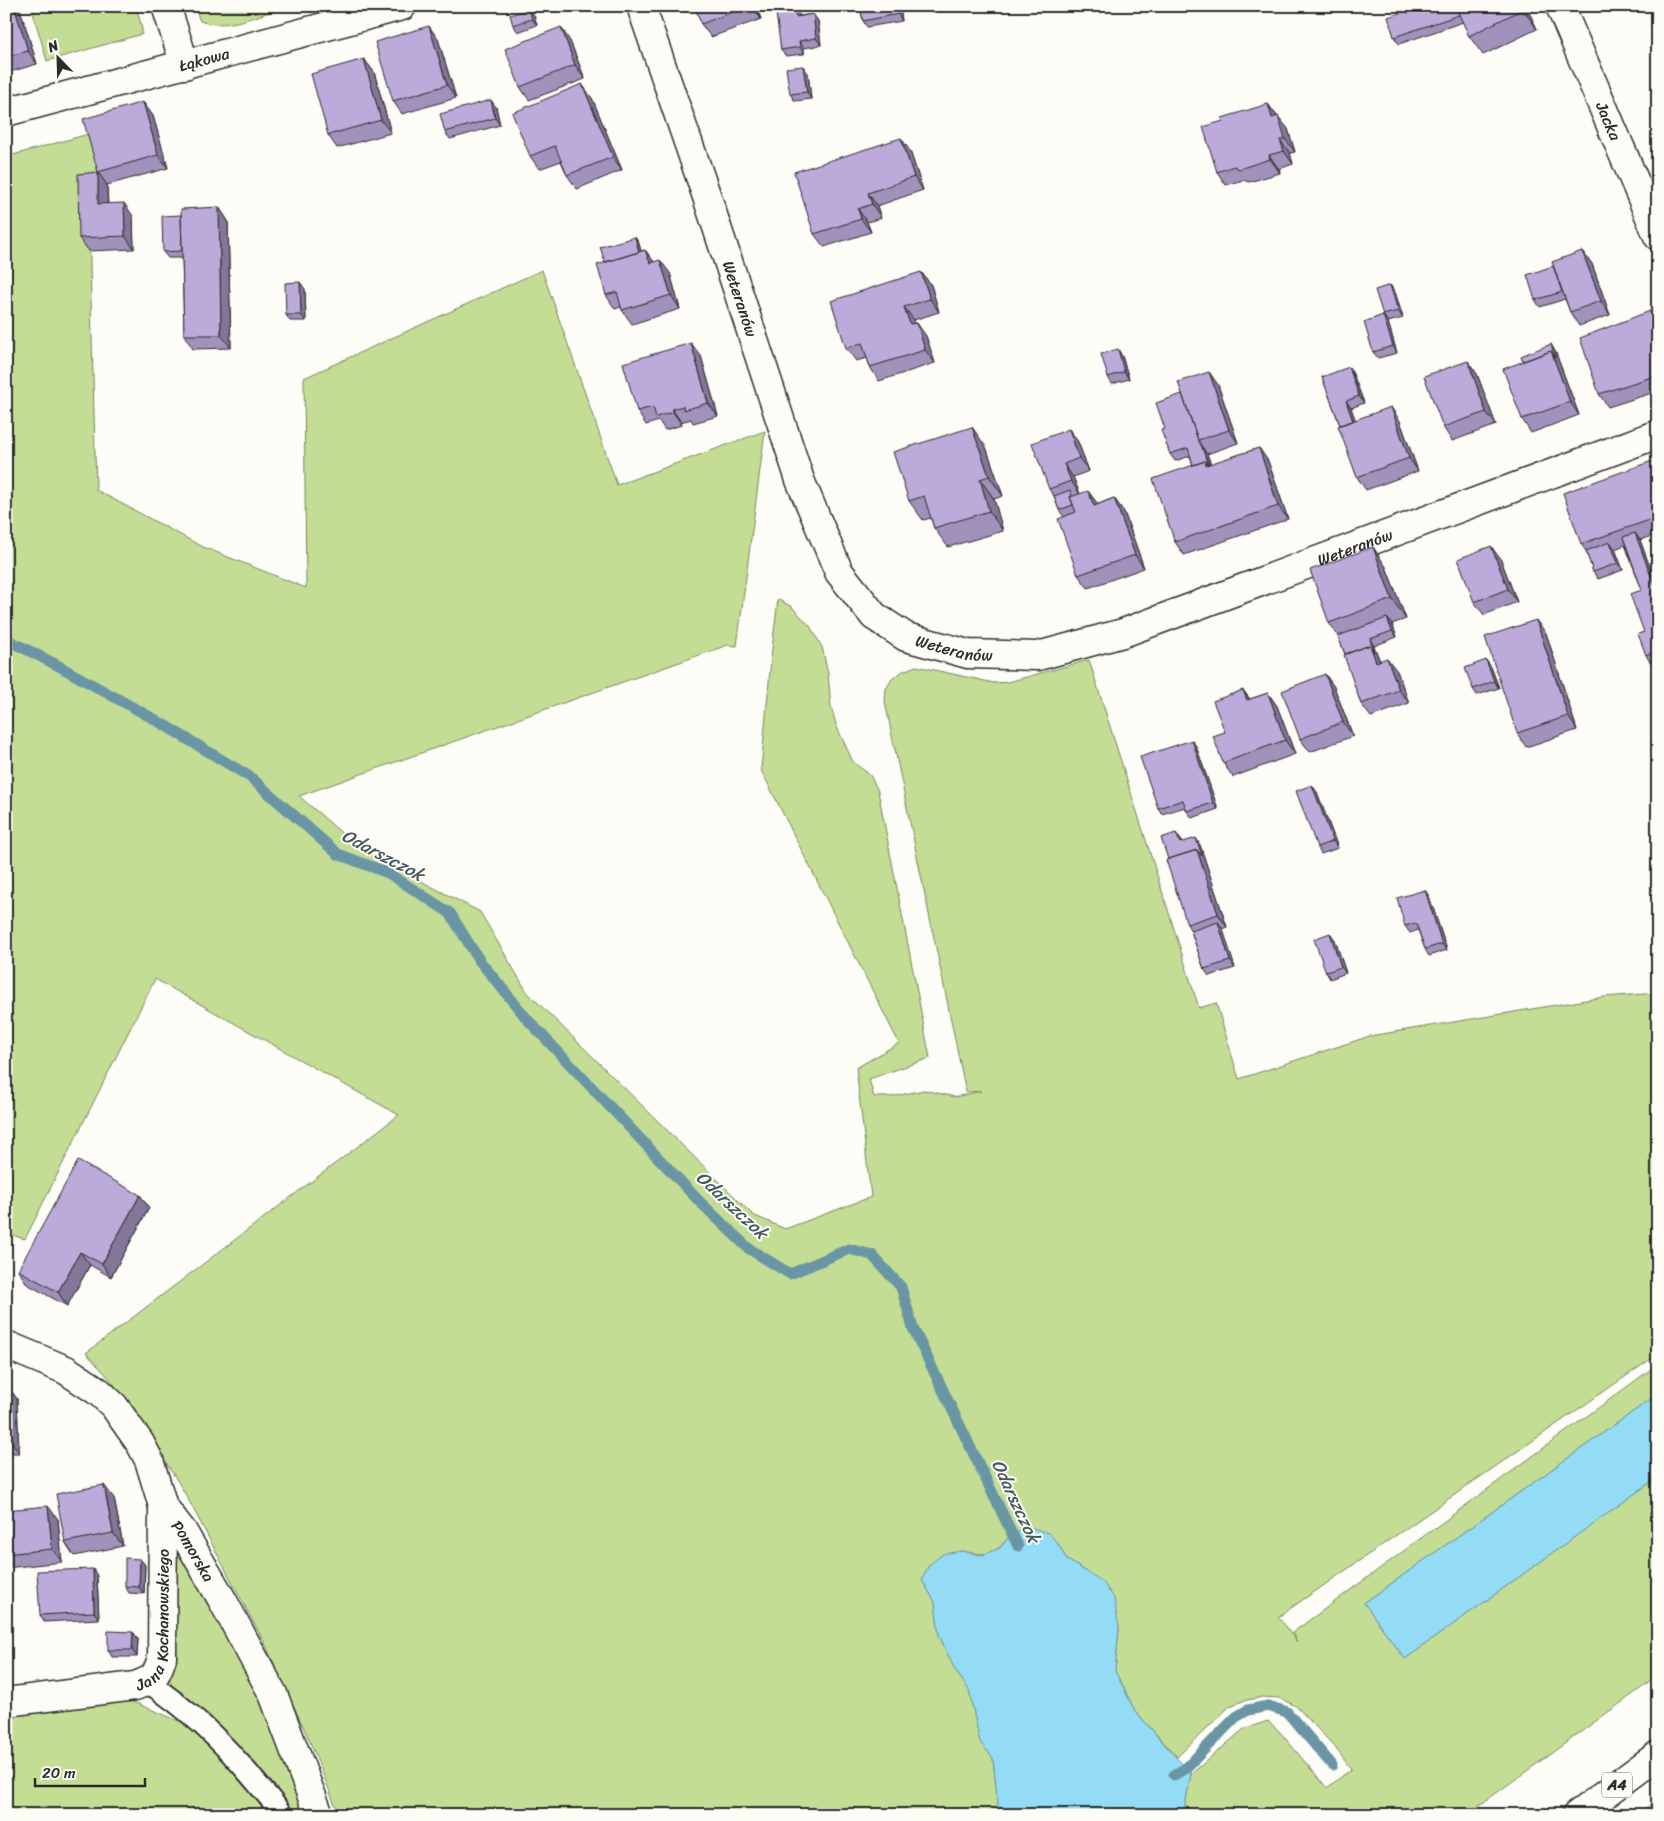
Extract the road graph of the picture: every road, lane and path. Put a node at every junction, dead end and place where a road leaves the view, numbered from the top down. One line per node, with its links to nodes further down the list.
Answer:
1 (166, 6): 5 (main road)
2 (402, 6): 5 (main road, Łąkowa)
3 (641, 6): 8 (main road, Weteranów)
4 (1560, 6): 7 (main road, Jacka)
5 (185, 65): 6 (main road, Łąkowa)
6 (6, 112)
7 (1658, 236)
8 (1658, 434)
9 (6, 1345): 10 (main road, Pomorska)
10 (163, 1506): 11 (main road, Jana Kochanowskiego); 15 (main road, Pomorska)
11 (147, 1682): 12 (main road, Jana Kochanowskiego); 14 (lane)
12 (6, 1702)
13 (1658, 1755): 16 (main road, A4)
14 (282, 1815)
15 (319, 1815)
16 (1577, 1815)

